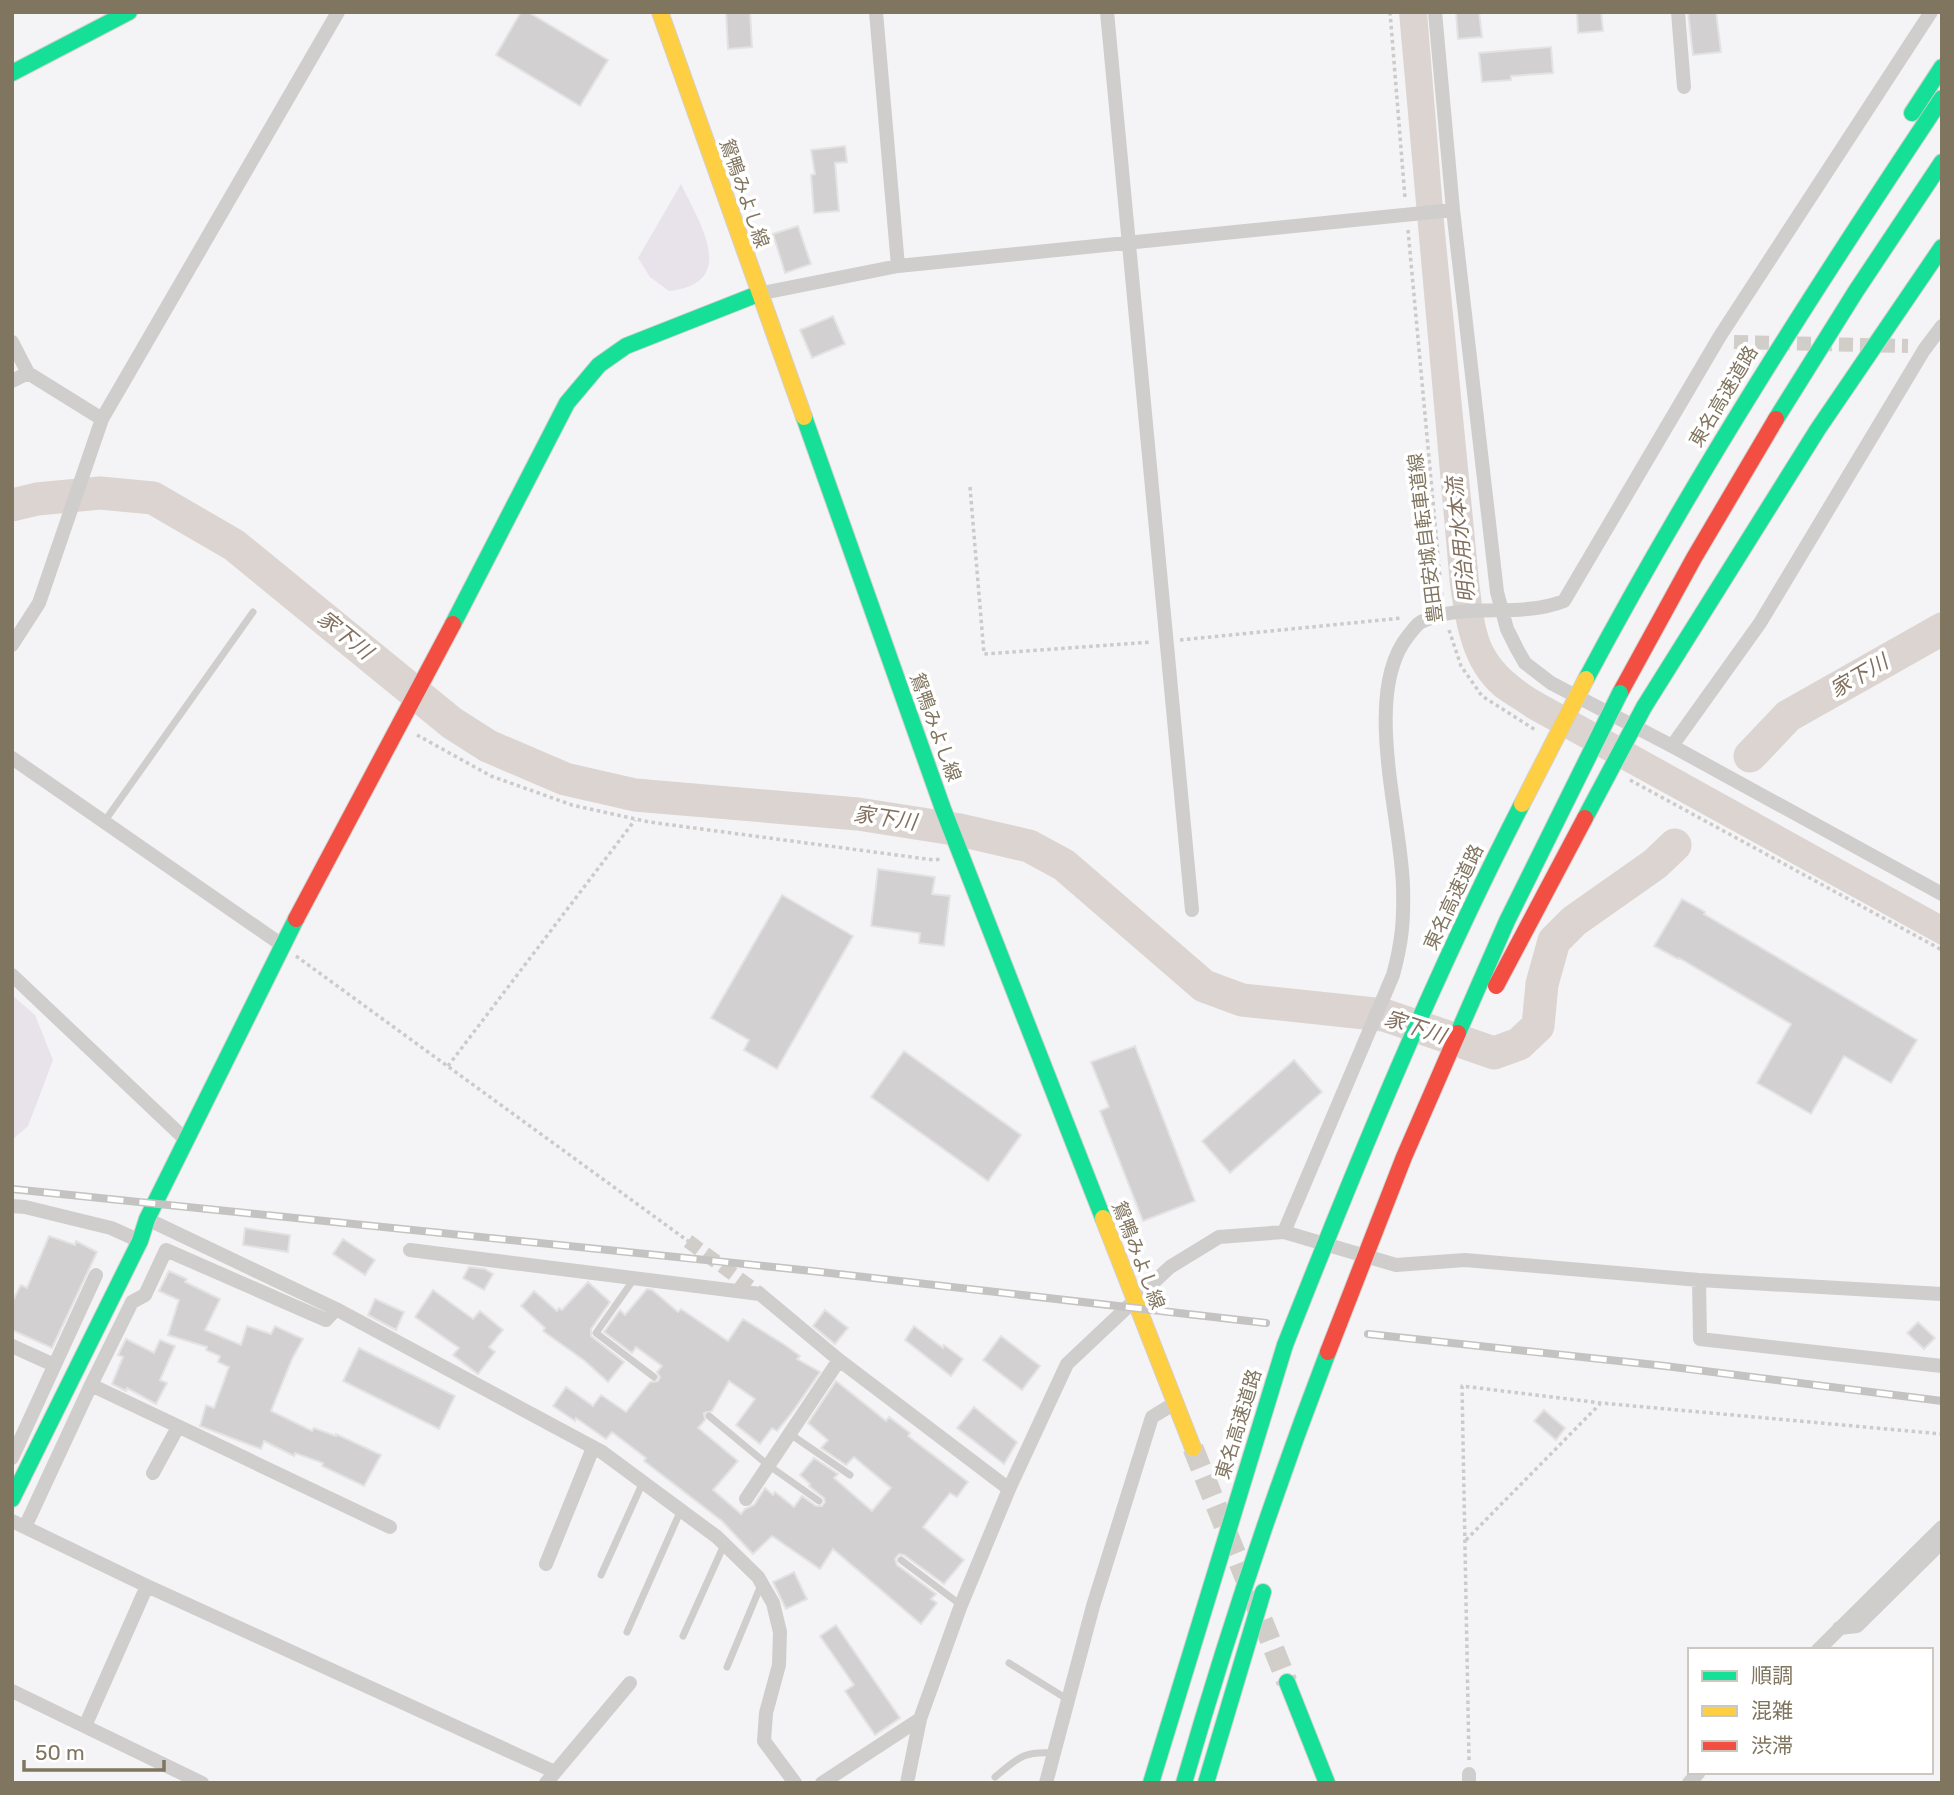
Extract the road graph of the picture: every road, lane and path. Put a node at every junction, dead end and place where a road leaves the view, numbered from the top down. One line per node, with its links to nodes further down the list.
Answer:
1 (129, 12): 11 (main road)
2 (338, 12): 27 (street)
3 (660, 12): 20 (main road, 鴛鴨みよし線)
4 (876, 12): 19 (street)
5 (1107, 12): 17 (street)
6 (1391, 12): 16 (path, 豊田安城自転車道線)
7 (1435, 12): 15 (street)
8 (1678, 12): 12 (street)
9 (1931, 12): 30 (street)
10 (1942, 67): 28 (main road)
11 (12, 73)
12 (1684, 87)
13 (1942, 98): 28 (main road, 東名高速道路)
14 (1942, 162): 51 (main road, bridge)
15 (1453, 210): 16 (street); 30 (street)
16 (1406, 214): 17 (street); 32 (path, 豊田安城自転車道線)
17 (1127, 241): 19 (street); 34 (street)
18 (1942, 247): 51 (main road, bridge)
19 (898, 266): 20 (street)
20 (758, 294): 36 (main road); 43 (main road, 鴛鴨みよし線)
21 (1942, 326): 24 (street)
22 (12, 342): 25 (street)
23 (1908, 346): 24 (street)
24 (1924, 350): 38 (street)
25 (28, 373): 26 (street); 27 (street)
26 (12, 381)
27 (102, 419): 35 (street)
28 (1715, 450): 115 (main road, 東名高速道路, bridge)
29 (970, 487): 34 (path)
30 (1495, 610): 32 (street); 38 (street)
31 (253, 612): 42 (lane)
32 (1444, 614): 33 (street); 37 (path, 豊田安城自転車道線)
33 (1417, 625): 34 (path); 54 (street)
34 (1166, 641): 45 (street)
35 (12, 645)
36 (403, 720): 41 (path); 46 (main road)
37 (1541, 734)
38 (1672, 746): 44 (street)
39 (12, 758): 42 (street)
40 (1620, 775): 47 (path)
41 (636, 819): 43 (path); 49 (path)
42 (104, 822): 46 (street)
43 (960, 853): 62 (main road, 鴛鴨みよし線)
44 (1942, 894)
45 (1192, 910)
46 (282, 945): 49 (path); 50 (main road)
47 (1942, 950)
48 (12, 975): 50 (street)
49 (447, 1066): 56 (path)
50 (186, 1140): 53 (main road)
51 (1404, 1157): 78 (main road, bridge)
52 (12, 1206): 55 (street)
53 (147, 1219): 55 (main road); 63 (street)
54 (1284, 1232): 60 (street); 62 (street)
55 (140, 1241): 85 (main road)
56 (688, 1241)
57 (410, 1250): 59 (street)
58 (96, 1275): 66 (street)
59 (634, 1279): 65 (street); 68 (lane)
60 (1699, 1280): 61 (street); 67 (street)
61 (1942, 1294)
62 (1134, 1300): 70 (main road, 鴛鴨みよし線); 84 (street)
63 (335, 1309): 69 (street); 76 (street)
64 (12, 1346): 66 (street)
65 (839, 1360): 74 (street); 84 (street)
66 (54, 1365): 79 (street)
67 (1942, 1366)
68 (654, 1377)
69 (91, 1385): 73 (street); 89 (street)
70 (1175, 1403): 77 (main road, 鴛鴨みよし線); 112 (street)
71 (1601, 1403): 75 (path); 93 (path); 93 (path)
72 (709, 1416): 80 (lane)
73 (178, 1427): 81 (street); 90 (street)
74 (790, 1433): 80 (street); 82 (lane)
75 (1942, 1434)
76 (593, 1448): 83 (street); 97 (street)
77 (1193, 1448)
78 (1288, 1457): 92 (main road); 129 (main road)
79 (12, 1458)
80 (768, 1465): 86 (street); 87 (lane)
81 (153, 1473)
82 (850, 1475)
83 (643, 1482): 88 (street); 98 (lane)
84 (1009, 1489): 102 (street)
85 (12, 1499)
86 (746, 1499)
87 (819, 1501)
88 (681, 1509): 95 (street); 104 (lane)
89 (19, 1524): 101 (street)
90 (390, 1527)
91 (1942, 1527): 103 (street)
92 (1281, 1529)
93 (1466, 1540): 120 (path)
94 (1942, 1542): 103 (street)
95 (724, 1544): 100 (street); 105 (lane)
96 (901, 1560): 102 (lane)
97 (546, 1564)
98 (601, 1575)
99 (1265, 1582): 130 (main road)
100 (762, 1584): 108 (lane); 123 (street)
101 (147, 1586): 114 (street); 118 (street)
102 (961, 1605): 113 (street)
103 (1839, 1628): 106 (street)
104 (627, 1632)
105 (683, 1636)
106 (1820, 1648)
107 (1009, 1663): 112 (lane)
108 (727, 1667)
109 (1287, 1682): 131 (main road)
110 (629, 1683): 118 (street)
111 (12, 1691): 114 (street)
112 (1068, 1700): 116 (street)
113 (920, 1719): 124 (street); 125 (street)
114 (85, 1726): 117 (street)
115 (1162, 1745): 127 (main road); 128 (main road, 東名高速道路)
116 (1054, 1753): 119 (lane); 126 (street)
117 (171, 1768): 121 (street); 122 (street)
118 (550, 1777)
119 (995, 1777)
120 (1469, 1778)
121 (165, 1783)
122 (202, 1783)
123 (795, 1783)
124 (822, 1783)
125 (907, 1783)
126 (1046, 1783)
127 (1133, 1783)
128 (1151, 1783)
129 (1184, 1783)
130 (1206, 1783)
131 (1327, 1783)

